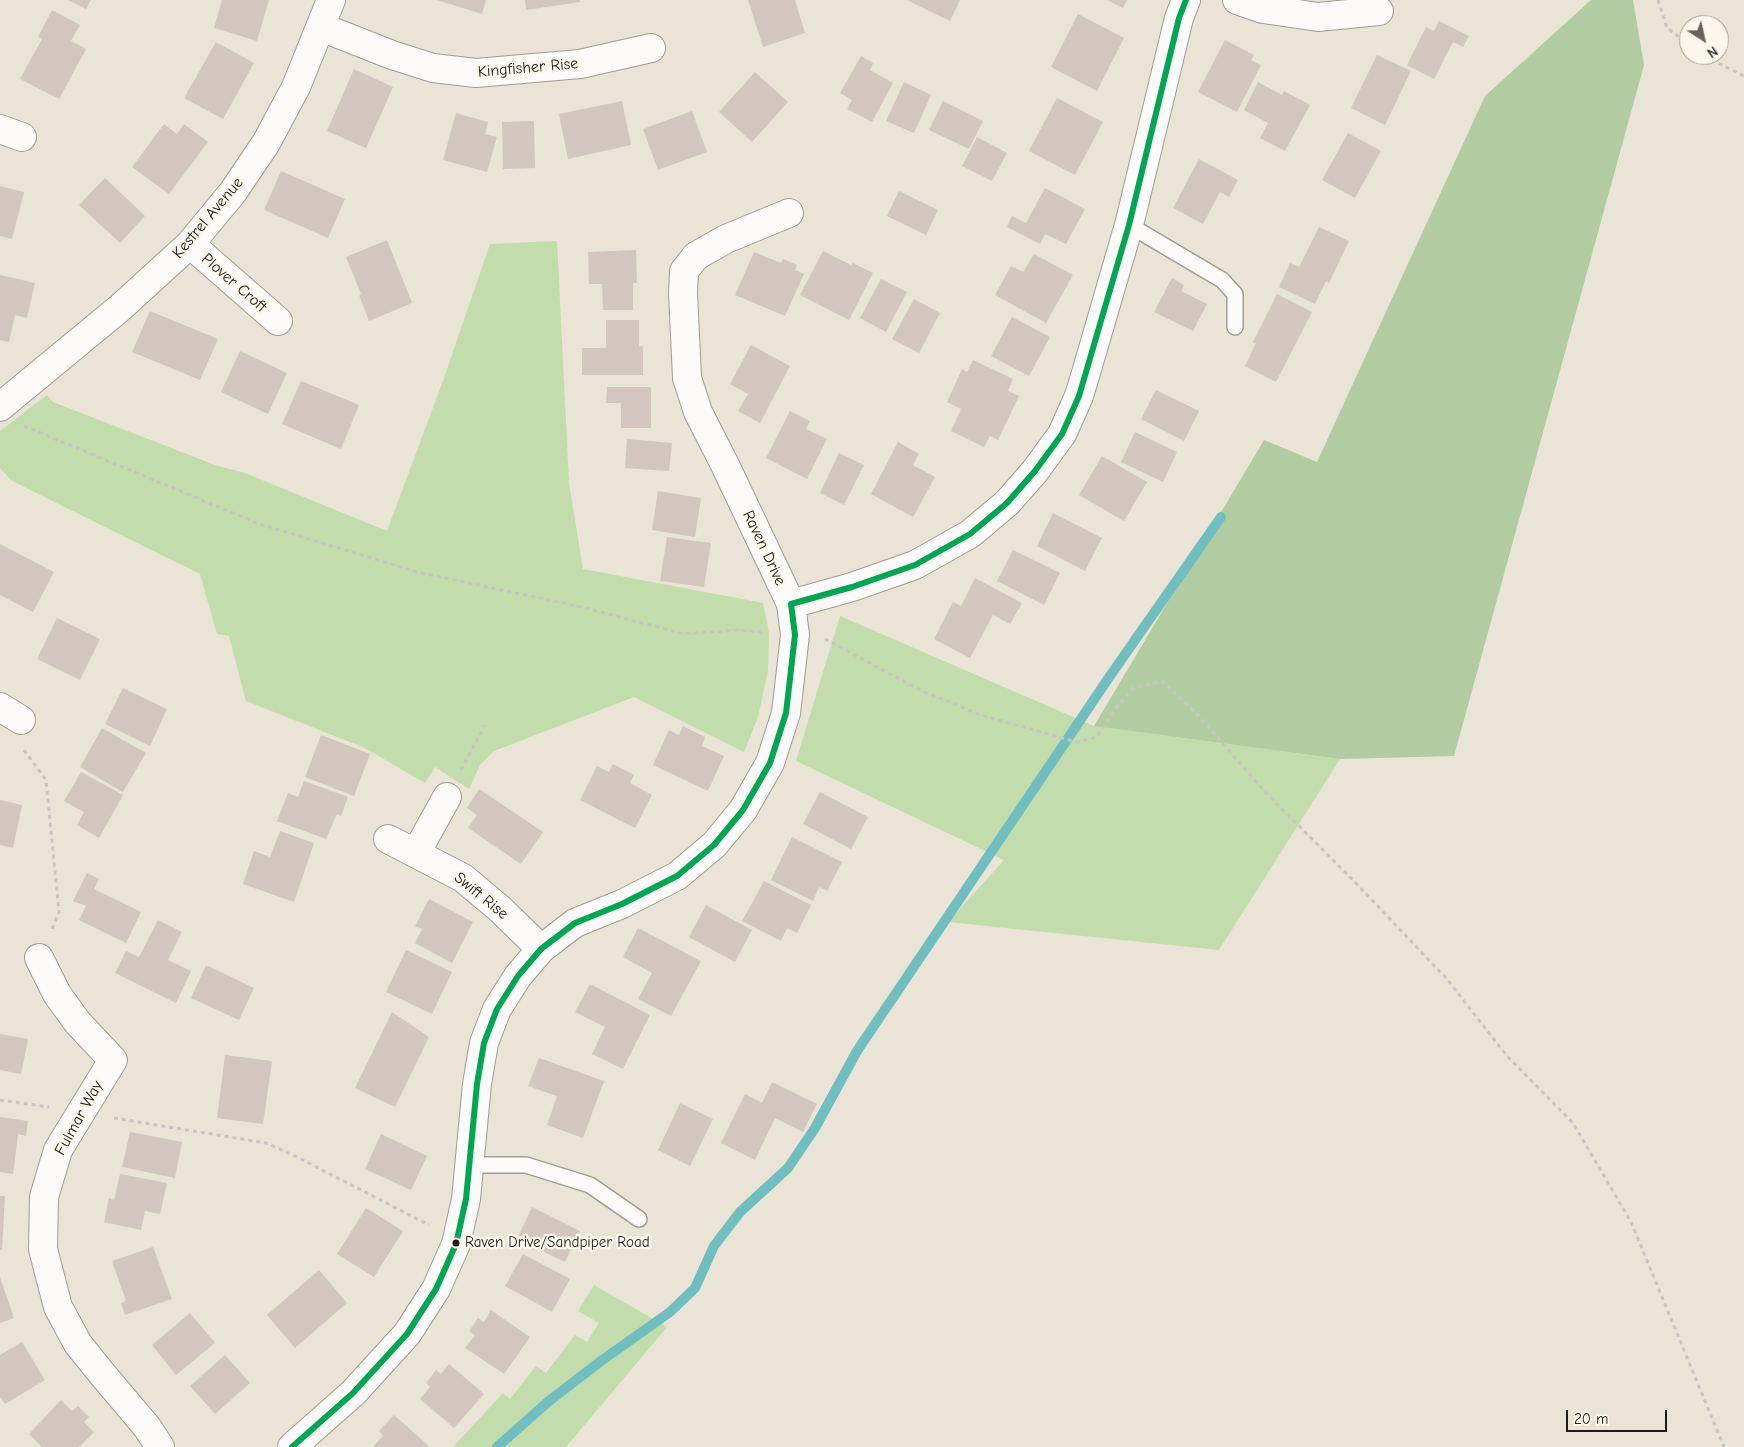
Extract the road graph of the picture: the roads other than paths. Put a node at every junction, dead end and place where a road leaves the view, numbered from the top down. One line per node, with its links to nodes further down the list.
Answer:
1 (331, 0): 5 (street, Kestrel Avenue)
2 (1186, 0): 8 (street)
3 (1237, 0): 4 (street)
4 (1379, 11)
5 (321, 26): 6 (street, Kingfisher Rise); 9 (street, Kestrel Avenue)
6 (651, 48)
7 (789, 213): 13 (street, Raven Drive)
8 (1128, 225): 11 (lane); 13 (street)
9 (190, 244): 10 (street, Plover Croft); 12 (street, Kestrel Avenue)
10 (278, 321)
11 (1235, 327)
12 (0, 407)
13 (791, 604): 17 (street, Raven Drive)
14 (447, 797): 16 (street)
15 (388, 839): 16 (street, Swift Rise)
16 (416, 853): 17 (street, Swift Rise)
17 (541, 949): 19 (street, Raven Drive)
18 (39, 958): 21 (street, Fulmar Way)
19 (468, 1165): 20 (lane); 22 (street, Raven Drive)
20 (639, 1219)
21 (160, 1447)
22 (292, 1447)

